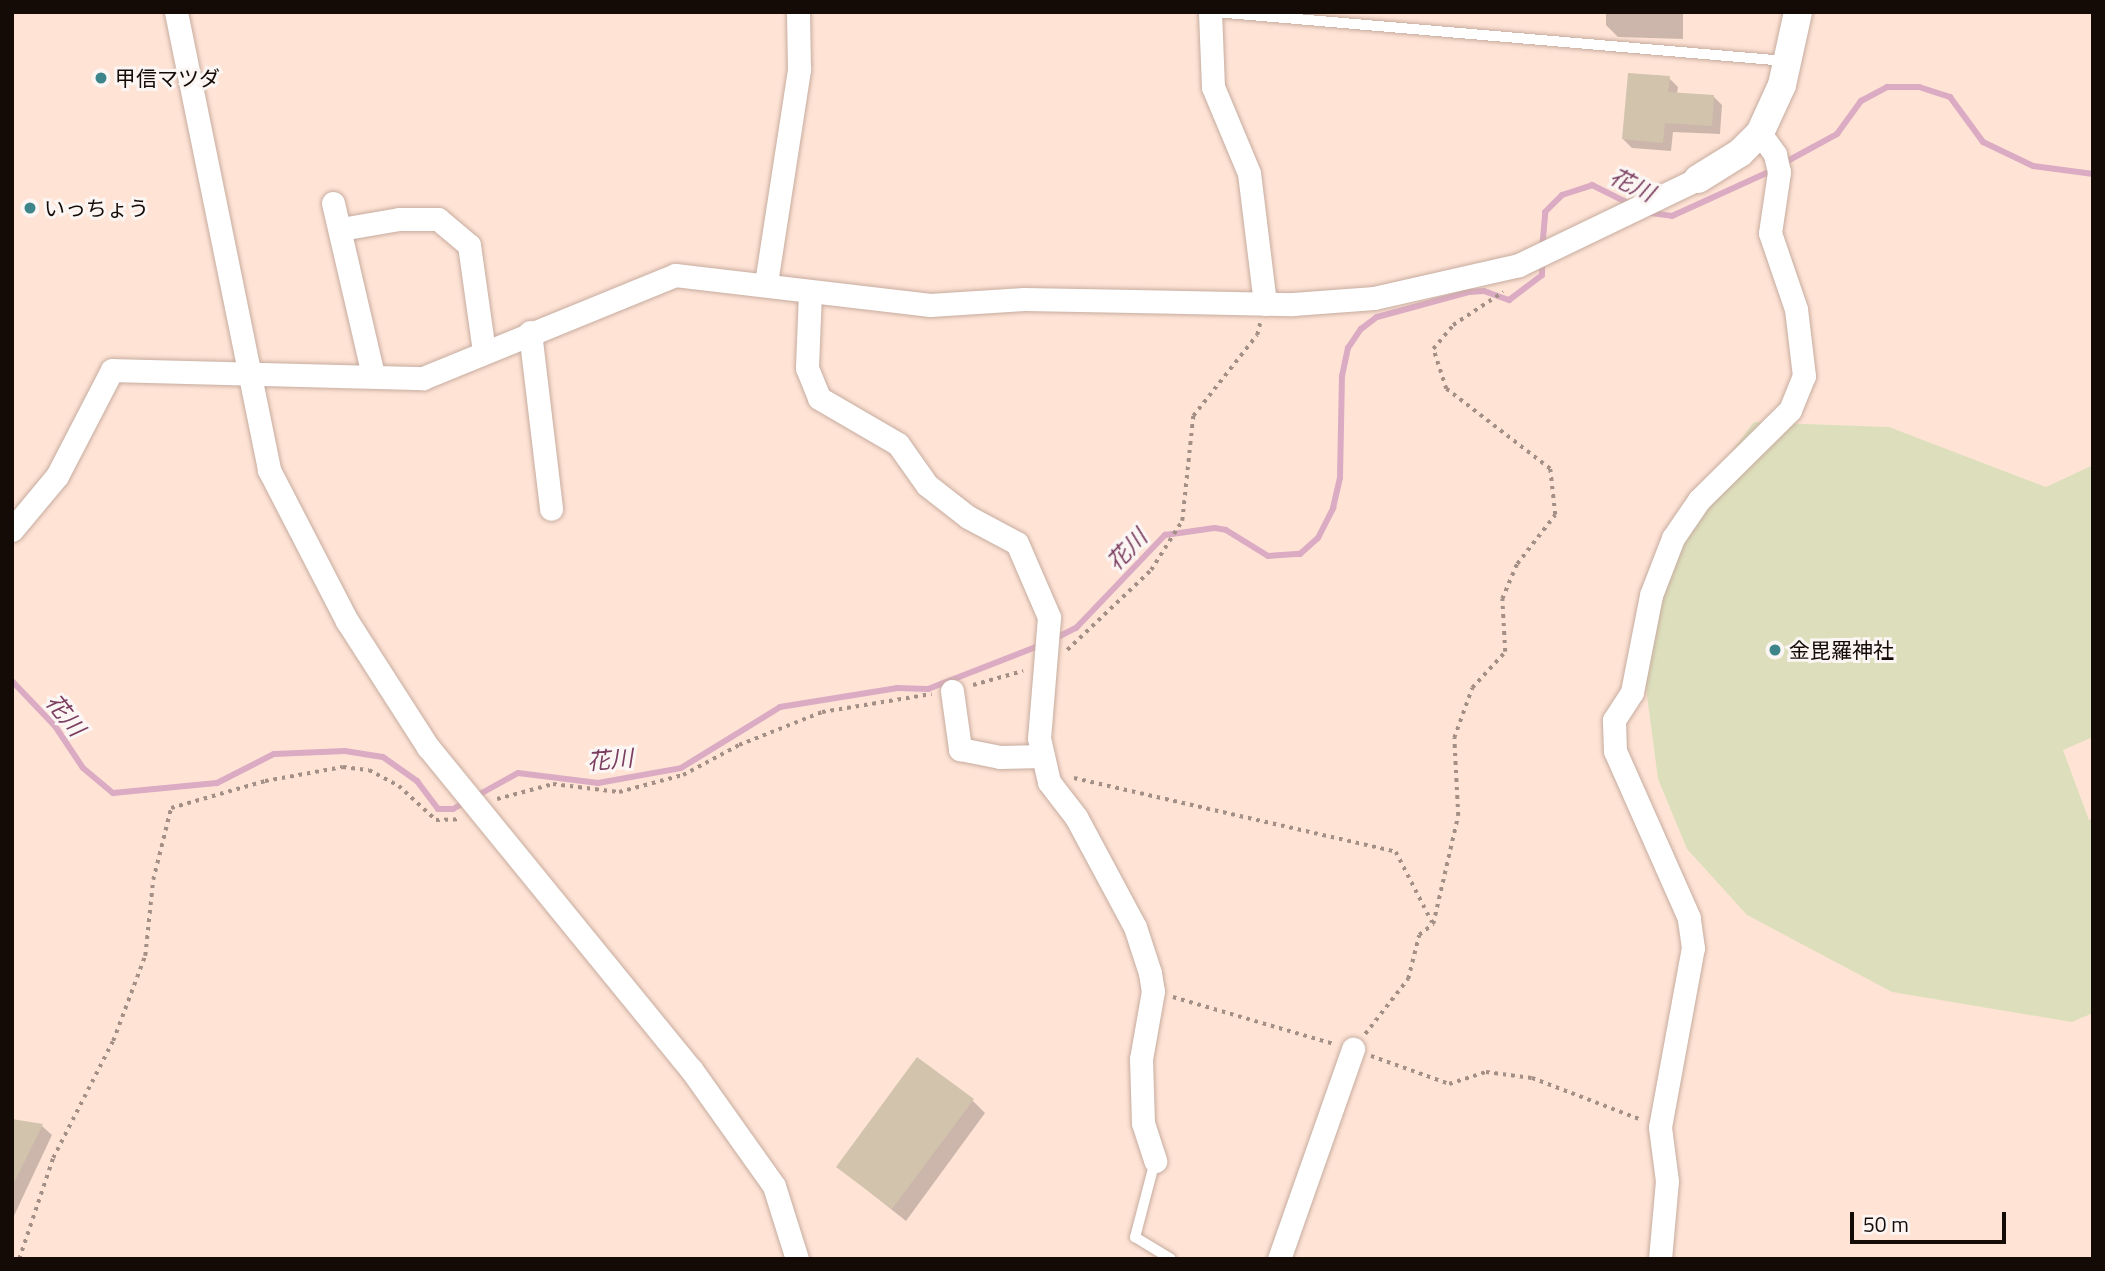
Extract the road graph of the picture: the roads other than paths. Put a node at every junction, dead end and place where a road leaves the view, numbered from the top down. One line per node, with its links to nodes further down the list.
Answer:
1 (176, 12): 15 (street)
2 (798, 12): 10 (street)
3 (1213, 12): 5 (lane); 12 (street)
4 (1798, 12): 5 (street)
5 (1788, 62): 6 (street)
6 (1760, 133): 7 (street); 26 (street)
7 (1698, 179): 12 (street)
8 (333, 203): 9 (street)
9 (341, 229): 14 (street); 16 (street)
10 (766, 283): 11 (street); 13 (street)
11 (810, 292): 12 (street); 20 (street)
12 (1265, 304)
13 (530, 332): 14 (street); 17 (street)
14 (484, 352): 16 (street)
15 (245, 370): 16 (street); 18 (street); 23 (street)
16 (373, 375)
17 (551, 509)
18 (12, 530)
19 (952, 691): 20 (street)
20 (1045, 764): 22 (street)
21 (1353, 1049): 25 (street)
22 (1155, 1161): 24 (lane)
23 (797, 1259)
24 (1171, 1259)
25 (1279, 1259)
26 (1660, 1259)

